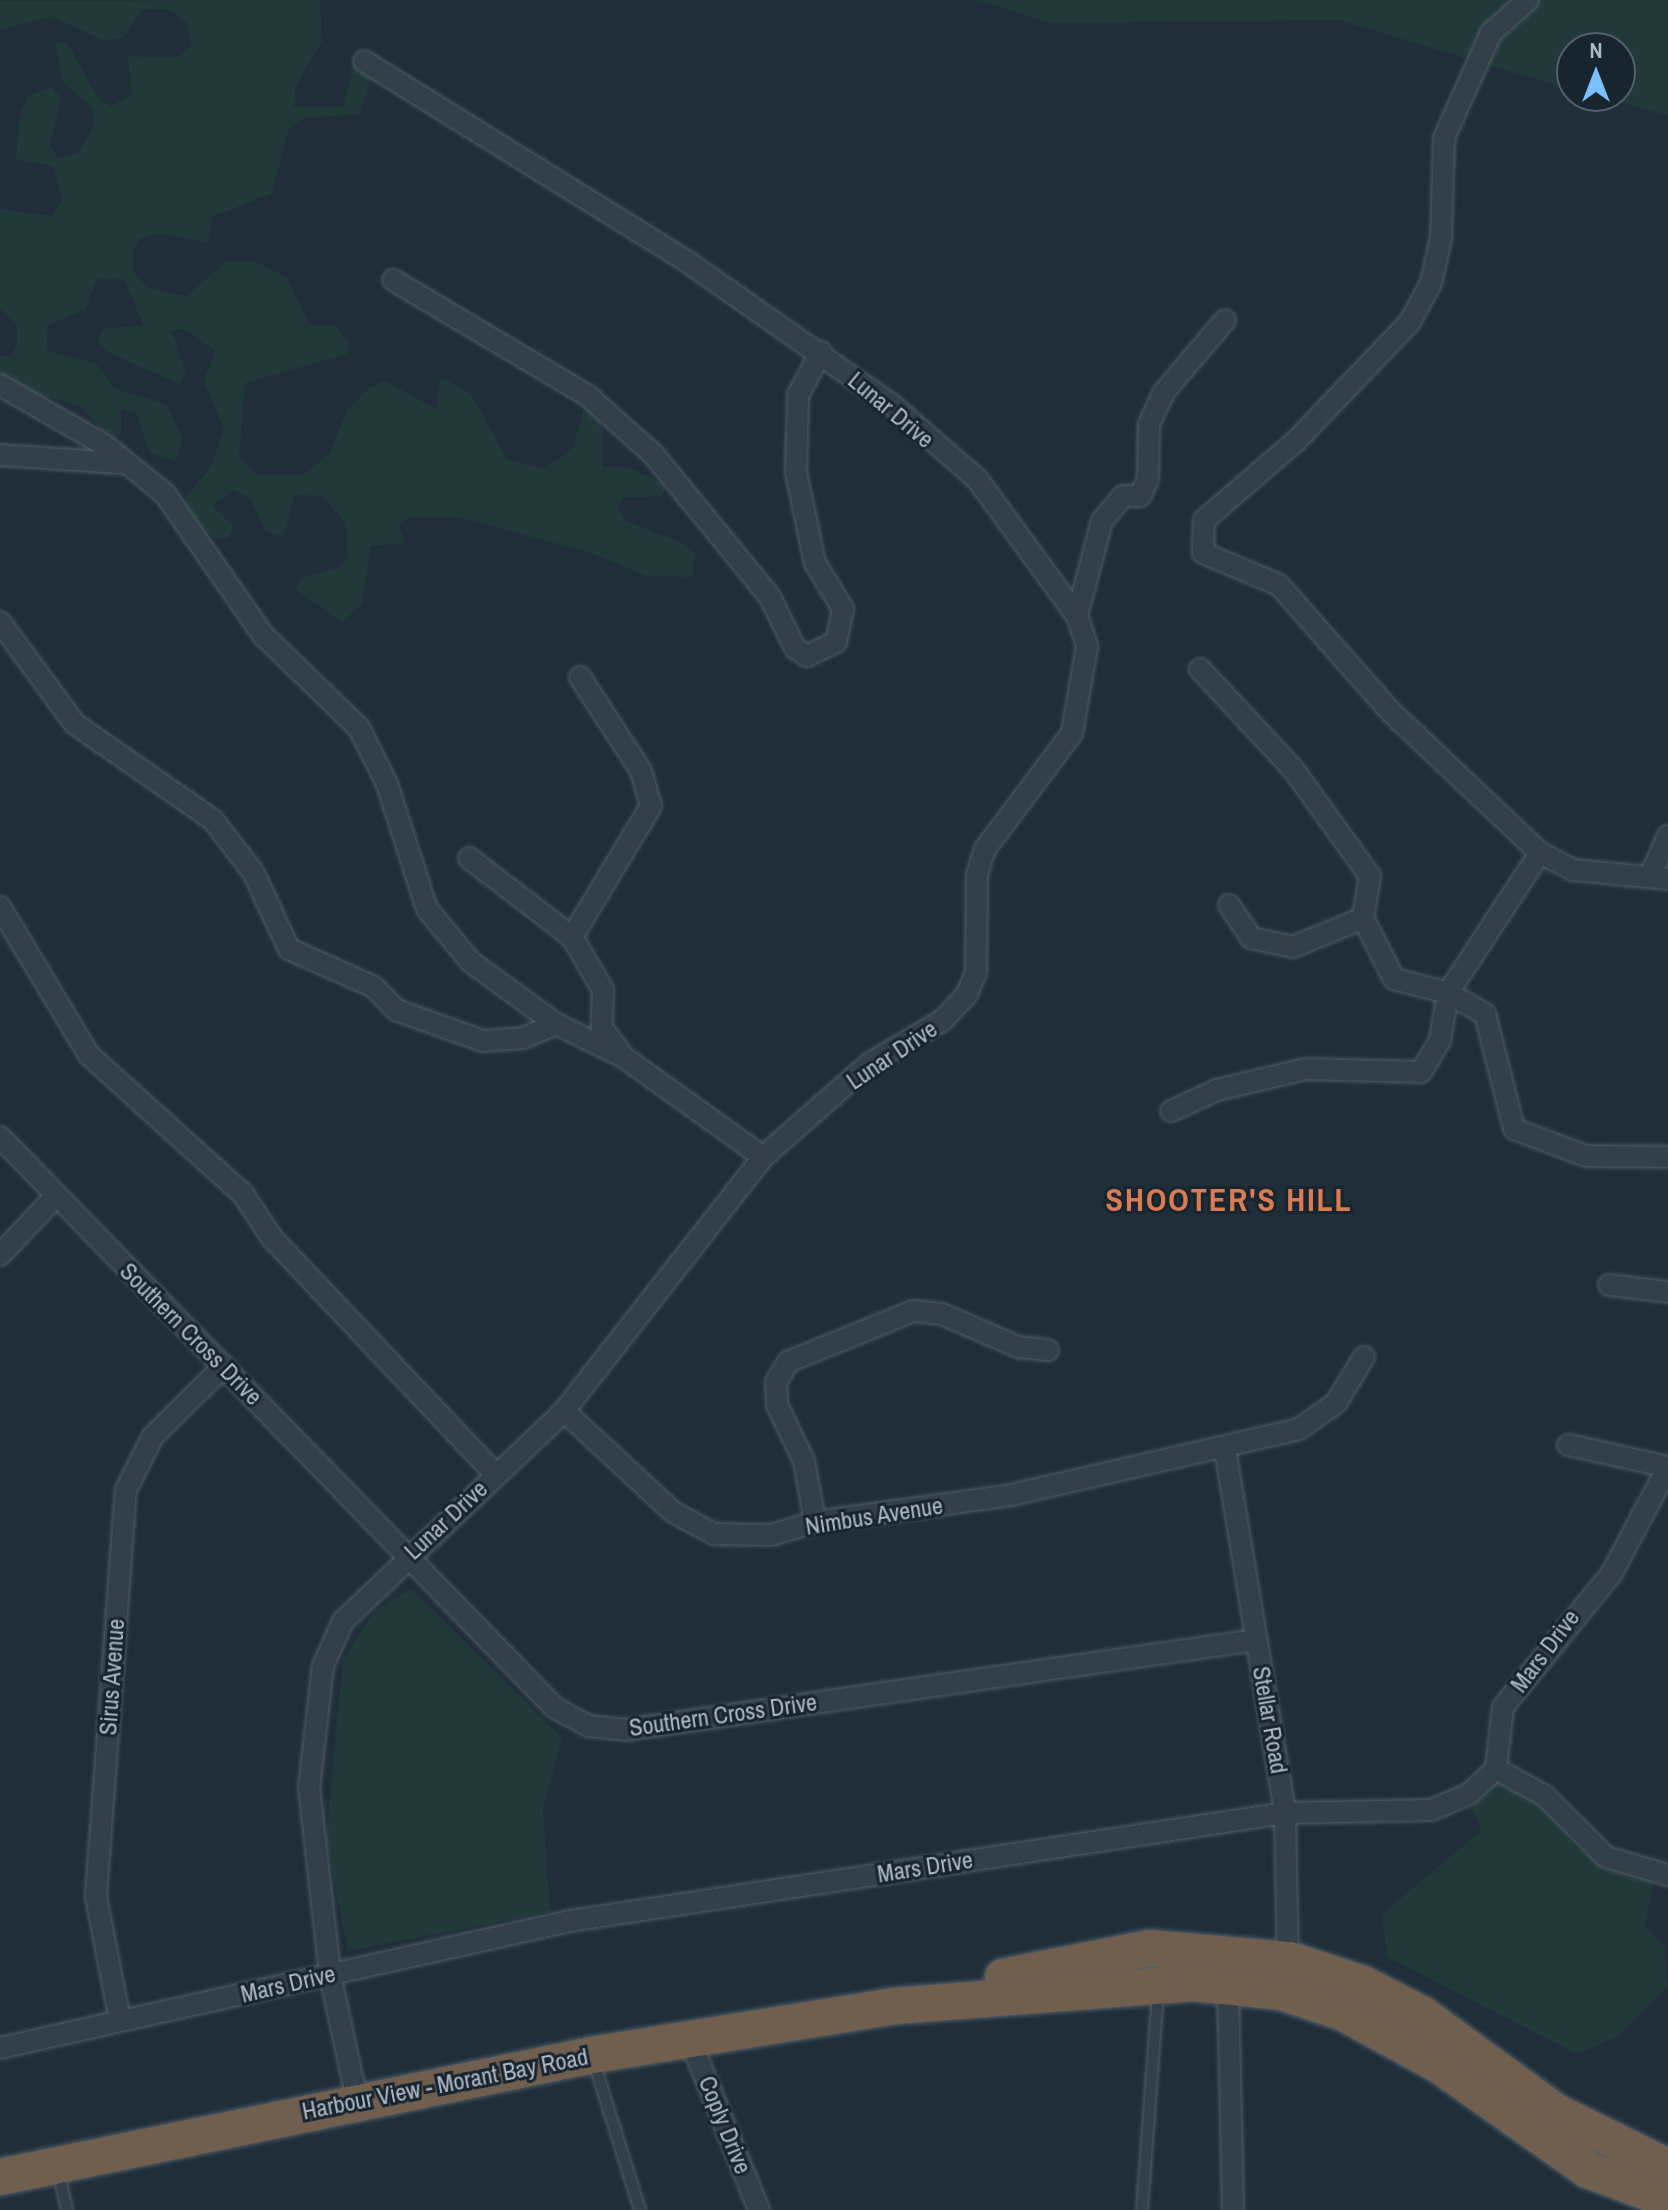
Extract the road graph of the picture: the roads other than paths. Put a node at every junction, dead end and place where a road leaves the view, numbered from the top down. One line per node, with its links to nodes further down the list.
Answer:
1 (1528, 0): 14 (street)
2 (364, 61): 5 (street, Lunar Drive)
3 (393, 280): 5 (street)
4 (1225, 320): 9 (street)
5 (821, 352): 9 (street, Lunar Drive)
6 (0, 385): 8 (street)
7 (0, 455): 8 (street)
8 (120, 463): 22 (street)
9 (1077, 616): 26 (street, Lunar Drive)
10 (0, 622): 22 (street)
11 (1200, 669): 19 (street)
12 (580, 677): 20 (street)
13 (1668, 836): 16 (street)
14 (1540, 853): 16 (street); 21 (street)
15 (469, 858): 20 (street)
16 (1659, 878)
17 (1229, 905): 19 (street)
18 (0, 907): 39 (street)
19 (1363, 918): 21 (street)
20 (572, 937): 23 (street)
21 (1448, 993): 24 (street); 27 (street)
22 (556, 1024): 23 (street)
23 (622, 1056): 26 (street)
24 (1171, 1111)
25 (0, 1137): 28 (street, Southern Cross Drive)
26 (763, 1157): 35 (street, Lunar Drive)
27 (1668, 1157)
28 (55, 1197): 29 (street); 34 (street, Southern Cross Drive)
29 (0, 1255)
30 (1609, 1285): 31 (street)
31 (1668, 1292)
32 (1048, 1350): 40 (street)
33 (1364, 1357): 37 (street, Nimbus Avenue)
34 (224, 1366): 41 (street, Southern Cross Drive); 51 (street, Sirus Avenue)
35 (564, 1411): 39 (street, Lunar Drive); 40 (street, Nimbus Avenue)
36 (1568, 1445): 38 (street)
37 (1225, 1449): 40 (street, Nimbus Avenue); 42 (street, Stellar Road)
38 (1668, 1467): 43 (street, Mars Drive)
39 (495, 1474): 41 (street, Lunar Drive)
40 (815, 1522)
41 (407, 1556): 42 (street, Southern Cross Drive); 46 (street, Lunar Drive)
42 (1256, 1640): 44 (street, Stellar Road)
43 (1496, 1769): 44 (street, Mars Drive); 45 (street)
44 (1285, 1813): 46 (street, Mars Drive); 47 (street, Stellar Road)
45 (1668, 1875)
46 (330, 1974): 51 (street, Mars Drive); 55 (street, Lunar Drive)
47 (1286, 1976): 49 (highway, Harbour View - Morant Bay Road); 50 (highway, Harbour View - Morant Bay Road); 57 (highway, Harbour View - Morant Bay Road); 59 (highway, Harbour View - Morant Bay Road)
48 (1159, 1983): 49 (highway, Harbour View - Morant Bay Road); 50 (highway, Harbour View - Morant Bay Road); 63 (lane)
49 (1228, 1987): 64 (street)
50 (894, 2006): 52 (highway, Harbour View - Morant Bay Road)
51 (120, 2021): 53 (street, Mars Drive)
52 (690, 2040): 54 (highway, Harbour View - Morant Bay Road); 62 (street, Coply Drive)
53 (0, 2048)
54 (592, 2055): 55 (highway, Harbour View - Morant Bay Road); 61 (lane)
55 (357, 2100): 56 (highway, Harbour View - Morant Bay Road)
56 (57, 2165): 58 (highway, Harbour View - Morant Bay Road); 60 (lane)
57 (1668, 2167)
58 (0, 2177)
59 (1668, 2200)
60 (67, 2210)
61 (640, 2210)
62 (759, 2210)
63 (1142, 2210)
64 (1233, 2210)

